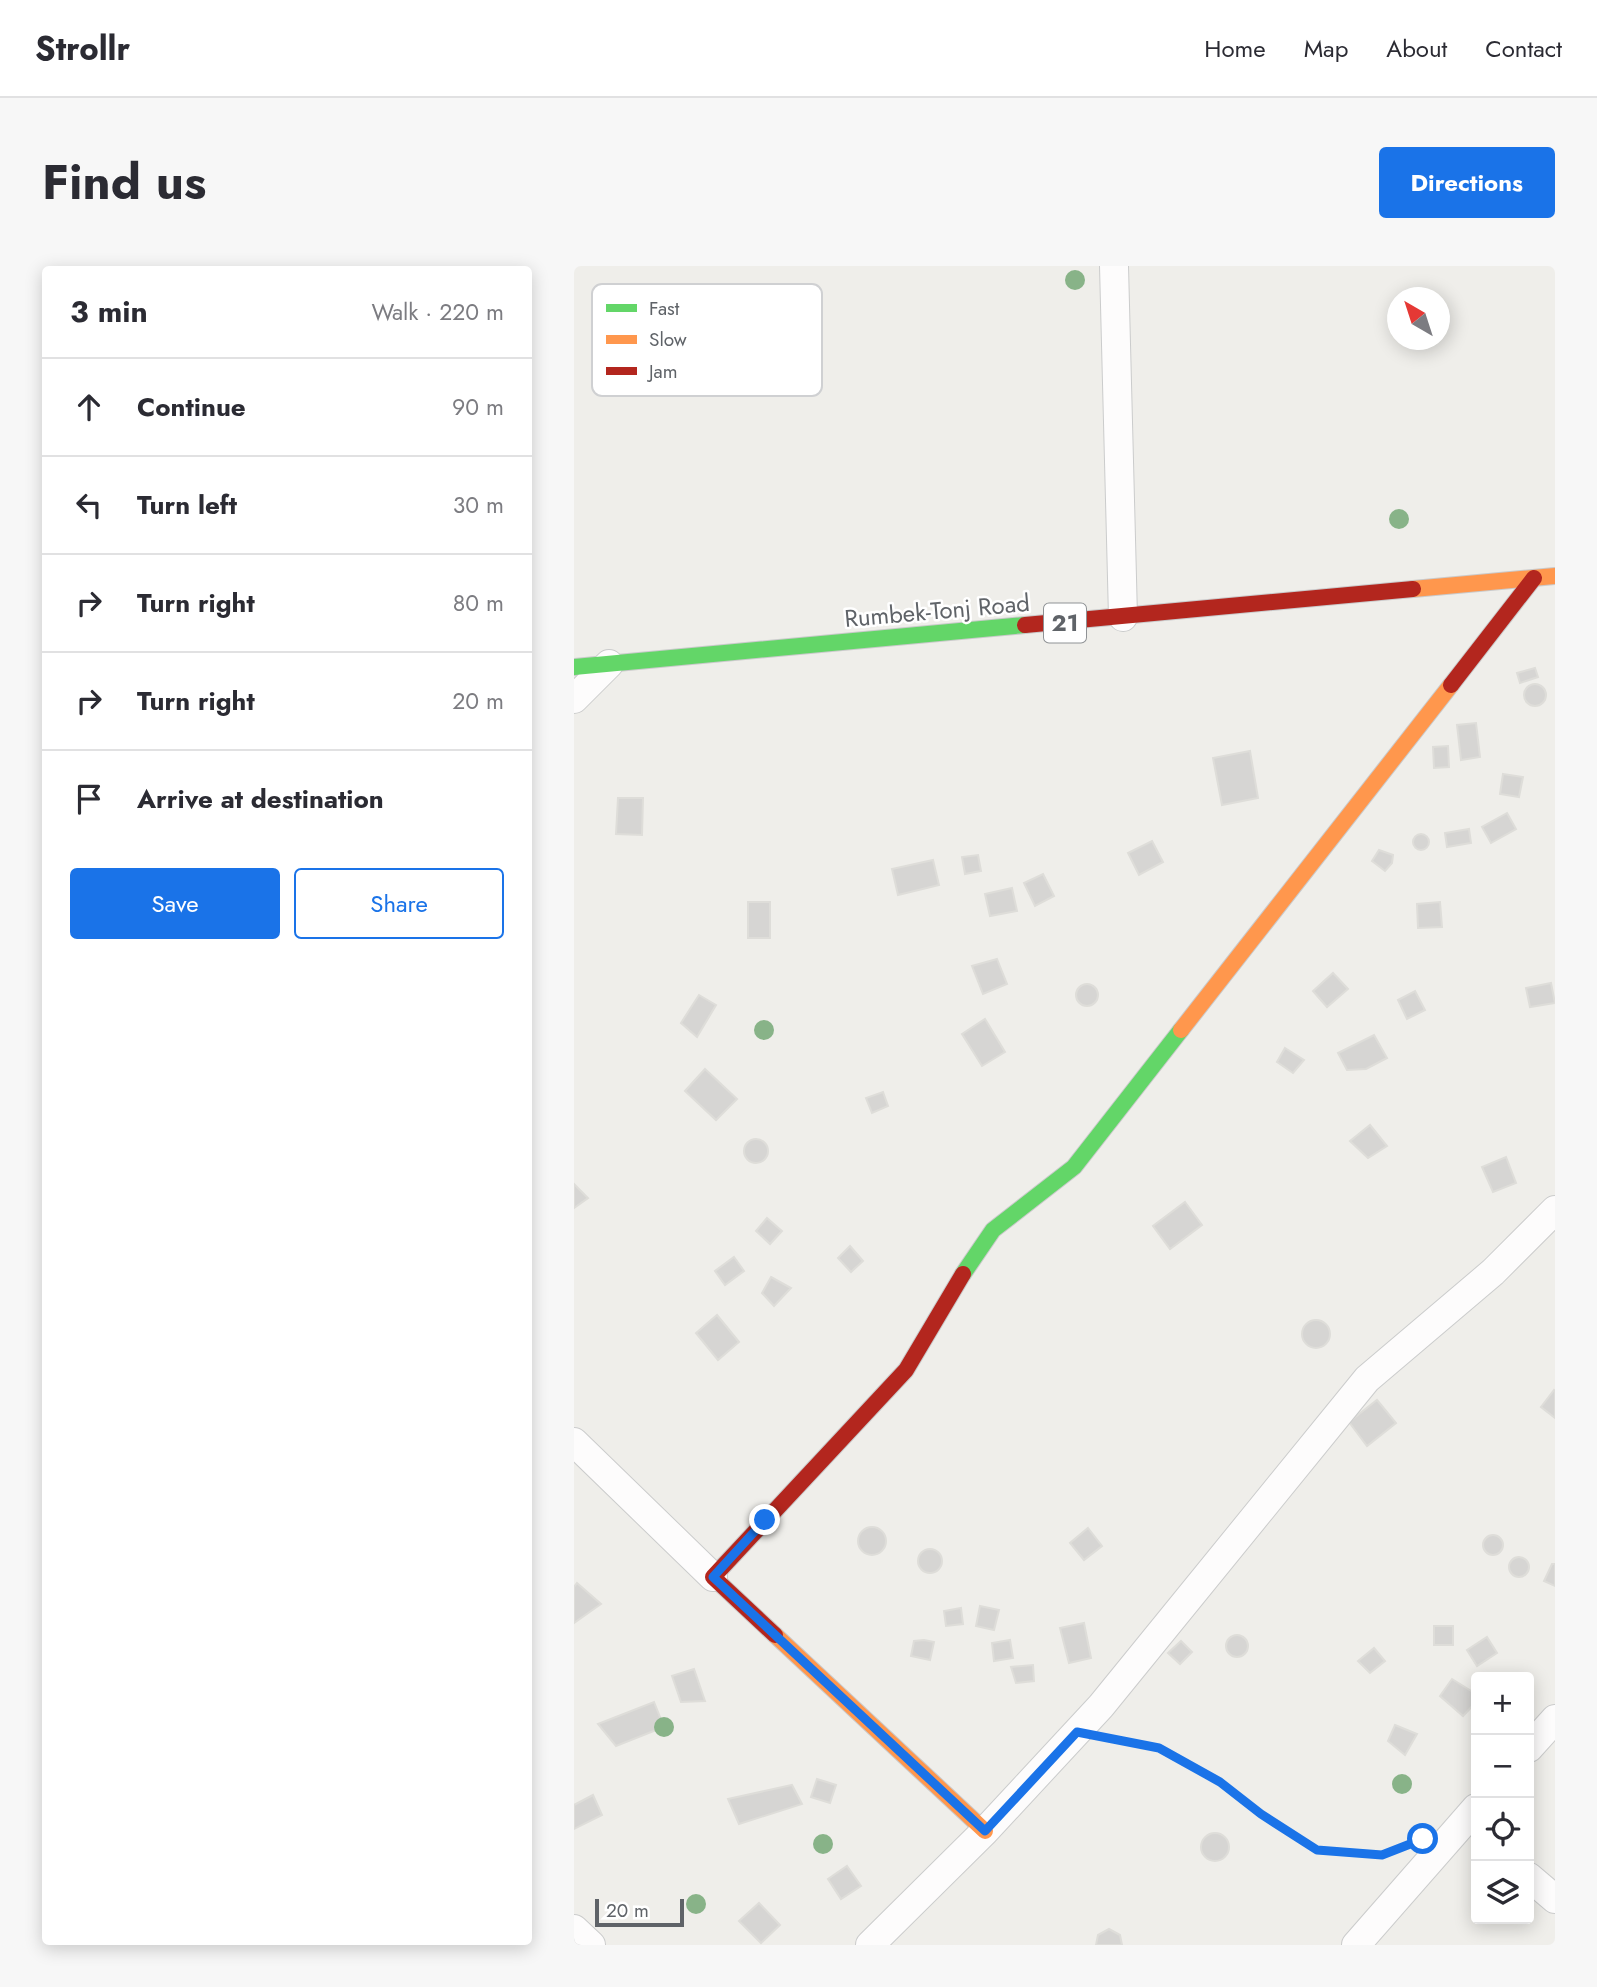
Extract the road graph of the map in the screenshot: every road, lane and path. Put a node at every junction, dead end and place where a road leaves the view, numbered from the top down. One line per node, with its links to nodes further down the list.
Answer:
1 (1114, 266): 4 (street)
2 (1555, 576): 3 (street, Rumbek-Tonj Road / 21)
3 (1534, 578): 4 (street, Rumbek-Tonj Road / 21); 10 (street)
4 (1123, 617): 5 (street, Rumbek-Tonj Road / 21)
5 (608, 664): 6 (street, Rumbek-Tonj Road / 21); 7 (street)
6 (574, 667)
7 (574, 699)
8 (1555, 1210): 12 (street)
9 (574, 1442): 10 (street)
10 (713, 1577): 15 (street)
11 (1555, 1719): 13 (street)
12 (1077, 1732): 15 (street); 16 (path)
13 (1534, 1742)
14 (1471, 1822): 22 (street)
15 (985, 1831): 21 (street)
16 (1405, 1846)
17 (1534, 1881): 18 (street)
18 (1555, 1899)
19 (574, 1929): 20 (street)
20 (591, 1945)
21 (870, 1945)
22 (1356, 1945)

